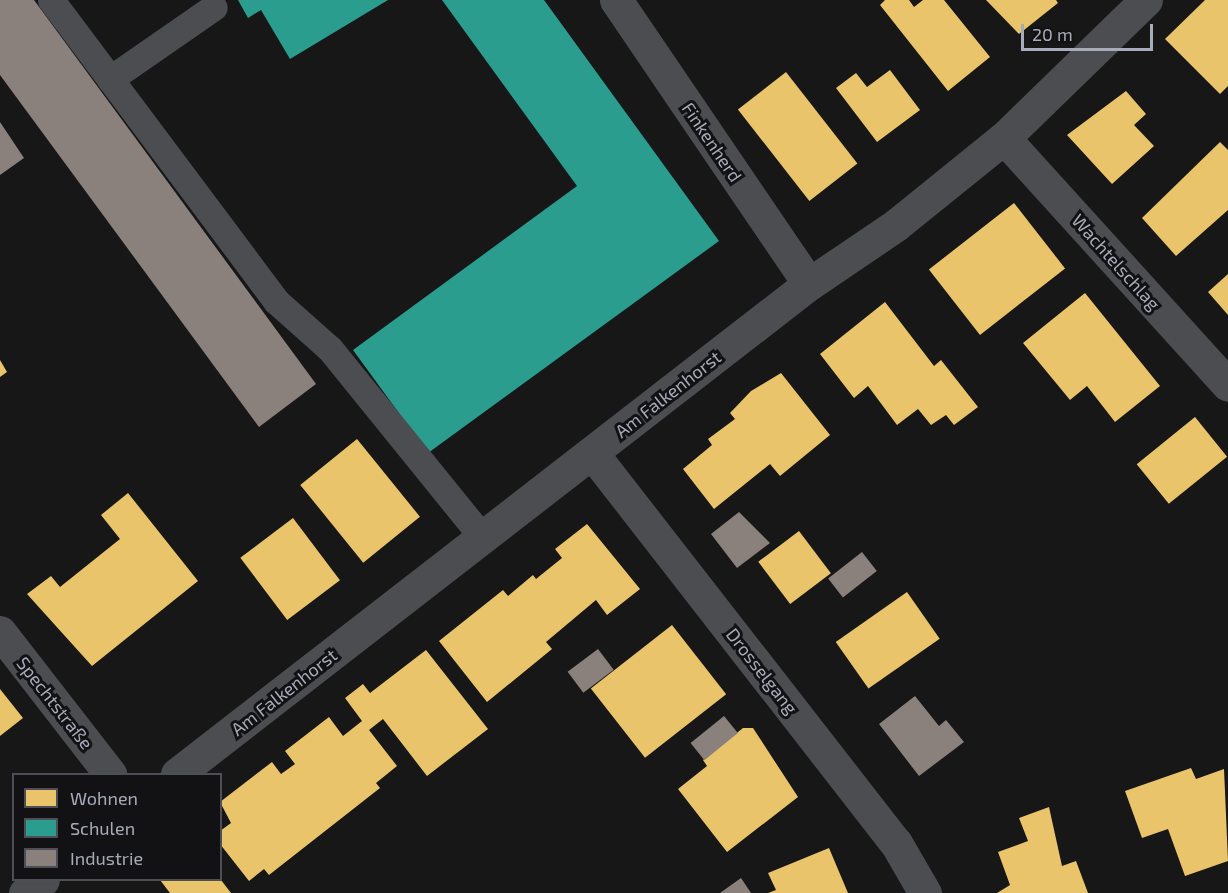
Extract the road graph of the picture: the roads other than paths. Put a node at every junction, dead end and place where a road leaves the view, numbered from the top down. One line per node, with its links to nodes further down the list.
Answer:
1 (51, 0): 5 (lane)
2 (616, 0): 7 (street, Finkenherd)
3 (1146, 0): 6 (street, Am Falkenhorst)
4 (214, 7): 5 (lane)
5 (110, 79): 10 (lane)
6 (1004, 138): 7 (street, Am Falkenhorst); 8 (street, Wachtelschlag)
7 (809, 284): 9 (street, Am Falkenhorst)
8 (1228, 385)
9 (592, 453): 10 (street, Am Falkenhorst); 16 (street, Drosselgang)
10 (483, 538): 13 (street, Am Falkenhorst)
11 (0, 632): 12 (street, Spechtstraße)
12 (109, 773)
13 (178, 773)
14 (40, 881): 15 (street)
15 (25, 893)
16 (925, 893)

